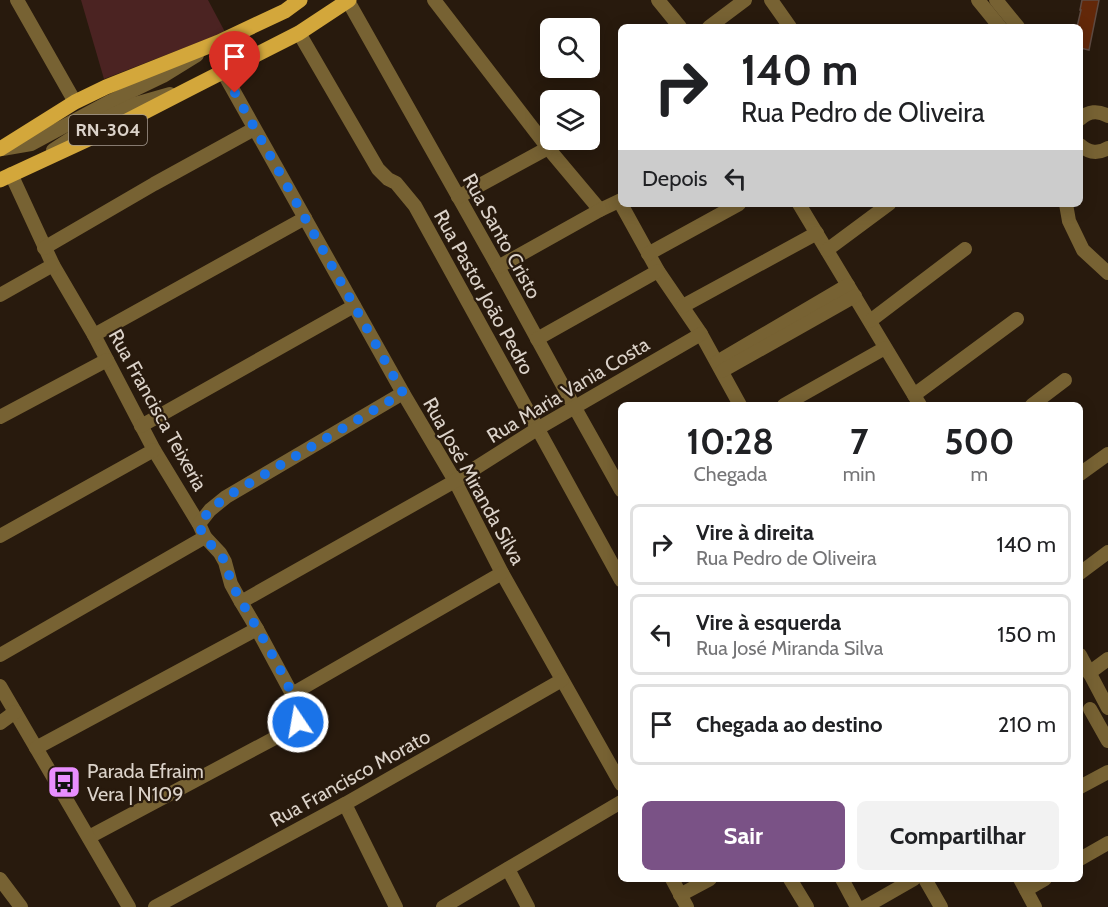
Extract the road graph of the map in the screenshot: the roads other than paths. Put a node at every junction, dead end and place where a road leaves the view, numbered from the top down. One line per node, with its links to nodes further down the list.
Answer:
1 (17, 0): 18 (street)
2 (300, 0): 16 (main road, RN-304)
3 (348, 0): 15 (main road, RN-304); 29 (street, Rua Santo Cristo)
4 (434, 0): 22 (street)
5 (658, 0): 10 (street)
6 (745, 0): 11 (street)
7 (771, 0): 12 (street)
8 (978, 0): 13 (street)
9 (996, 0): 14 (street)
10 (678, 24)
11 (713, 24)
12 (788, 24)
13 (998, 24)
14 (1016, 24)
15 (299, 33): 17 (main road, RN-304); 68 (street, Rua Pastor João Pedro)
16 (219, 42): 18 (main road, RN-304); 25 (street)
17 (223, 72): 21 (street, Rua José Miranda Silva); 28 (main road, RN-304)
18 (75, 102): 25 (main road, RN-304)
19 (1083, 112): 20 (street)
20 (1108, 116)
21 (254, 129): 37 (street, Rua José Miranda Silva); 39 (street)
22 (540, 138)
23 (1083, 147): 24 (street)
24 (1108, 148)
25 (0, 149)
26 (544, 150): 29 (street)
27 (550, 150): 36 (street)
28 (5, 177): 39 (street, Rua Francisca Teixeria)
29 (458, 197): 44 (street, Rua Santo Cristo)
30 (618, 203): 36 (street)
31 (624, 207): 42 (street)
32 (734, 207): 42 (street)
33 (802, 207): 38 (street)
34 (885, 207): 41 (street)
35 (1067, 207): 46 (street)
36 (600, 210): 44 (street)
37 (305, 218): 49 (street, Rua José Miranda Silva); 54 (street)
38 (817, 233): 41 (street); 50 (street)
39 (44, 248): 43 (street, Rua Francisca Teixeria)
40 (965, 249): 52 (street)
41 (827, 250): 47 (street)
42 (648, 254): 45 (street)
43 (53, 265): 48 (street); 54 (street, Rua Francisca Teixeria)
44 (498, 267): 55 (street, Rua Santo Cristo)
45 (658, 271): 50 (street); 55 (street)
46 (1108, 273)
47 (852, 291): 52 (street); 58 (street)
48 (0, 295)
49 (354, 306): 60 (street, Rua José Miranda Silva); 67 (street)
50 (683, 306): 53 (street)
51 (1017, 320): 61 (street)
52 (870, 321): 56 (street)
53 (701, 334): 58 (street); 65 (street, Rua Maria Vania Costa)
54 (94, 335): 57 (street, Rua Francisca Teixeria)
55 (537, 339): 65 (street, Rua Santo Cristo)
56 (885, 348): 61 (street); 63 (street)
57 (107, 360): 66 (street); 67 (street, Rua Francisca Teixeria)
58 (720, 366): 62 (street)
59 (1065, 380): 64 (street)
60 (403, 393): 73 (street, Rua José Miranda Silva); 74 (street)
61 (915, 401)
62 (738, 402)
63 (789, 402)
64 (1036, 402)
65 (575, 408): 68 (street, Rua Maria Vania Costa); 72 (street, Rua Santo Cristo)
66 (0, 417)
67 (141, 426): 69 (street, Rua Francisca Teixeria)
68 (537, 429): 73 (street, Rua Maria Vania Costa); 80 (street, Rua Pastor João Pedro)
69 (154, 450): 74 (street, Rua Francisca Teixeria); 75 (street)
70 (1108, 454): 71 (street)
71 (1083, 472)
72 (617, 474)
73 (455, 481): 79 (street, Rua José Miranda Silva); 81 (street, Rua Maria Vania Costa)
74 (199, 524): 76 (street, Rua Francisca Teixeria)
75 (0, 536)
76 (205, 537): 81 (street, Rua Francisca Teixeria); 83 (street)
77 (1108, 552): 78 (street)
78 (1083, 571)
79 (502, 573): 87 (street, Rua José Miranda Silva); 89 (street)
80 (618, 575)
81 (241, 602): 82 (street, Rua Francisca Teixeria)
82 (257, 629): 89 (street, Rua Francisca Teixeria); 95 (street)
83 (0, 655)
84 (1108, 659): 86 (street)
85 (1083, 661): 86 (street)
86 (1089, 673): 90 (street)
87 (562, 680): 97 (street, Rua José Miranda Silva); 99 (street, Rua Francisco Morato)
88 (0, 686): 91 (street)
89 (292, 694): 101 (street, Rua Francisca Teixeria)
90 (1106, 704): 92 (street)
91 (15, 712): 93 (street); 95 (street)
92 (1085, 712): 94 (street)
93 (0, 723)
94 (1108, 741)
95 (36, 748): 101 (street)
96 (1108, 772): 98 (street)
97 (618, 779)
98 (1083, 785)
99 (345, 804): 116 (street, Rua Francisco Morato); 117 (street)
100 (618, 804): 104 (street)
101 (89, 837): 115 (street)
102 (1108, 843): 103 (street)
103 (1083, 857)
104 (508, 869): 118 (street); 119 (street)
105 (0, 879): 114 (street)
106 (673, 882): 113 (street)
107 (707, 882): 113 (street)
108 (792, 882): 120 (street)
109 (844, 882): 121 (street)
110 (909, 882): 122 (street)
111 (927, 882): 123 (street)
112 (1023, 884): 124 (street)
113 (683, 903)
114 (21, 907)
115 (129, 907)
116 (154, 907)
117 (396, 907)
118 (443, 907)
119 (528, 907)
120 (807, 907)
121 (858, 907)
122 (865, 907)
123 (941, 907)
124 (1035, 907)

